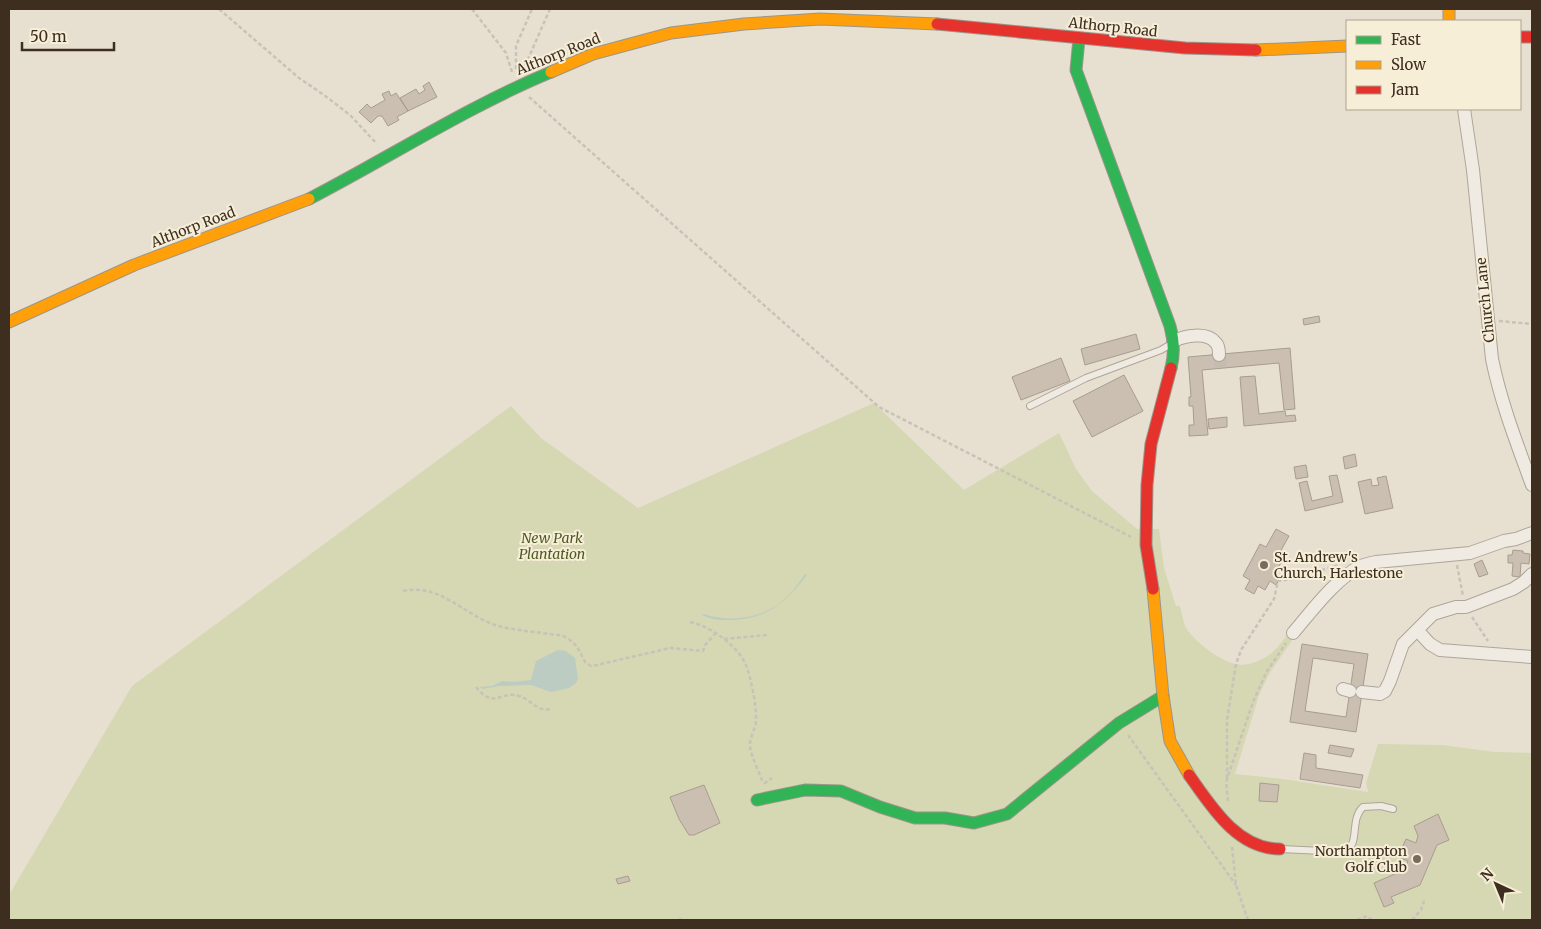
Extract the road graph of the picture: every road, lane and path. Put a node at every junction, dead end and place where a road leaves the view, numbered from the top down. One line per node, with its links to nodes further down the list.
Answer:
1 (219, 9): 9 (path)
2 (472, 9): 7 (path)
3 (532, 9): 7 (path)
4 (550, 9): 7 (path)
5 (1079, 38): 6 (main road, Althorp Road); 7 (main road, Althorp Road); 13 (main road)
6 (1346, 46)
7 (517, 86): 9 (main road, Althorp Road); 18 (path)
8 (1464, 110): 10 (street, Church Lane)
9 (388, 156): 11 (main road, Althorp Road)
10 (1487, 320): 12 (path); 16 (street, Church Lane)
11 (9, 322)
12 (1532, 324)
13 (1174, 341): 14 (street); 15 (lane); 18 (main road)
14 (1220, 354)
15 (1030, 406)
16 (1532, 485)
17 (1532, 533): 19 (street)
18 (1146, 545): 34 (main road)
19 (1455, 556): 20 (street); 23 (path)
20 (1362, 565): 26 (street); 38 (path)
21 (1532, 574): 23 (street)
22 (403, 590): 27 (path)
23 (1466, 607): 25 (street); 30 (path)
24 (690, 622): 27 (path)
25 (1418, 631): 31 (street); 33 (street)
26 (1293, 633): 38 (path)
27 (715, 634): 29 (path)
28 (767, 635): 29 (path)
29 (724, 639): 37 (path)
30 (1490, 643)
31 (1532, 657)
32 (476, 687): 35 (path)
33 (1352, 691)
34 (1163, 696): 36 (main road); 41 (main road)
35 (552, 709)
36 (1119, 723): 39 (main road); 43 (path)
37 (772, 778)
38 (1226, 782): 41 (path)
39 (757, 800)
40 (1393, 809): 42 (lane)
41 (1231, 828): 42 (main road); 43 (path)
42 (1280, 849)
43 (1236, 885): 45 (path)
44 (1424, 901): 48 (path)
45 (1248, 920)
46 (1357, 920): 47 (path)
47 (1372, 920)
48 (1412, 920)

